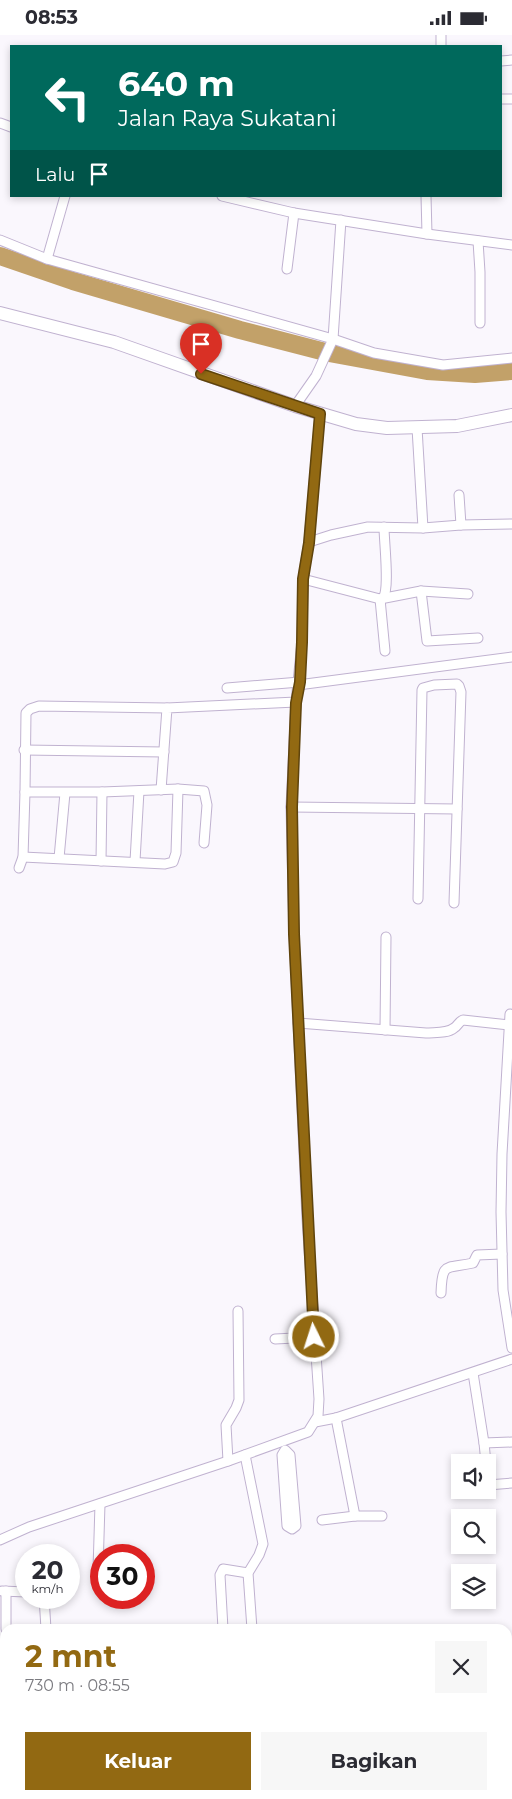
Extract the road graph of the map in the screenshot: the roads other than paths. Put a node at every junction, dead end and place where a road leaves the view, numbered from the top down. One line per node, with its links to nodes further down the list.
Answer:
1 (65, 197): 10 (street)
2 (226, 197): 4 (street)
3 (426, 197): 6 (street)
4 (294, 213): 5 (street); 11 (street)
5 (341, 220): 6 (street); 14 (street)
6 (427, 234): 8 (street)
7 (0, 240): 10 (street)
8 (478, 241): 9 (street); 13 (street)
9 (512, 245)
10 (47, 259): 14 (street)
11 (287, 269)
12 (0, 313): 16 (main road)
13 (480, 323)
14 (332, 343): 15 (street); 16 (street)
15 (512, 358)
16 (295, 406): 17 (main road)
17 (320, 414): 19 (main road); 25 (street)
18 (512, 415): 19 (main road)
19 (417, 428): 24 (street)
20 (459, 495): 22 (street)
21 (512, 524): 22 (street)
22 (461, 525): 24 (street)
23 (384, 527): 24 (street); 25 (street); 29 (street)
24 (423, 528)
25 (309, 543): 26 (street)
26 (303, 579): 29 (street); 33 (street)
27 (421, 591): 28 (street); 29 (street); 30 (street)
28 (468, 594)
29 (381, 599): 31 (street)
30 (478, 637)
31 (385, 651)
32 (512, 657): 33 (street)
33 (299, 683): 34 (street); 35 (street)
34 (228, 688)
35 (296, 703): 36 (street); 45 (street)
36 (167, 708): 37 (street); 38 (street)
37 (24, 750): 38 (street); 42 (street)
38 (164, 751): 40 (street)
39 (178, 789): 40 (street); 48 (street); 52 (street)
40 (161, 790): 41 (street)
41 (139, 791): 43 (street); 52 (street)
42 (25, 792): 44 (street); 49 (street)
43 (102, 792): 44 (street); 51 (street)
44 (65, 793): 50 (street)
45 (292, 807): 46 (street); 58 (street)
46 (418, 807): 47 (street); 47 (street); 54 (street)
47 (457, 809): 55 (street)
48 (204, 843)
49 (23, 857): 50 (street); 53 (street)
50 (59, 858): 51 (street)
51 (101, 861): 52 (street)
52 (135, 861)
53 (20, 868)
54 (418, 899)
55 (454, 903)
56 (386, 937): 59 (street)
57 (510, 1020): 59 (street); 60 (street)
58 (298, 1023): 59 (street); 64 (street)
59 (385, 1030)
60 (508, 1105): 61 (street)
61 (502, 1254): 62 (street); 66 (street)
62 (441, 1293)
63 (238, 1311): 76 (street)
64 (314, 1337): 65 (street); 70 (street)
65 (275, 1339)
66 (512, 1348)
67 (512, 1359): 68 (street)
68 (473, 1373): 69 (street); 72 (street)
69 (336, 1418): 70 (street); 80 (street)
70 (315, 1422): 73 (street)
71 (512, 1442): 72 (street)
72 (484, 1443): 74 (street)
73 (285, 1445): 73 (street); 75 (street)
74 (485, 1454)
75 (245, 1455): 76 (street); 85 (street)
76 (228, 1461): 79 (street)
77 (512, 1483): 78 (street)
78 (496, 1484)
79 (100, 1504): 83 (street); 84 (street)
80 (355, 1516): 81 (street); 82 (street)
81 (382, 1516)
82 (322, 1520)
83 (0, 1540)
84 (99, 1544)
85 (248, 1573): 90 (street); 91 (street)
86 (3, 1591): 88 (street)
87 (45, 1609): 89 (street)
88 (6, 1624)
89 (46, 1624)
90 (223, 1624)
91 (252, 1624)

